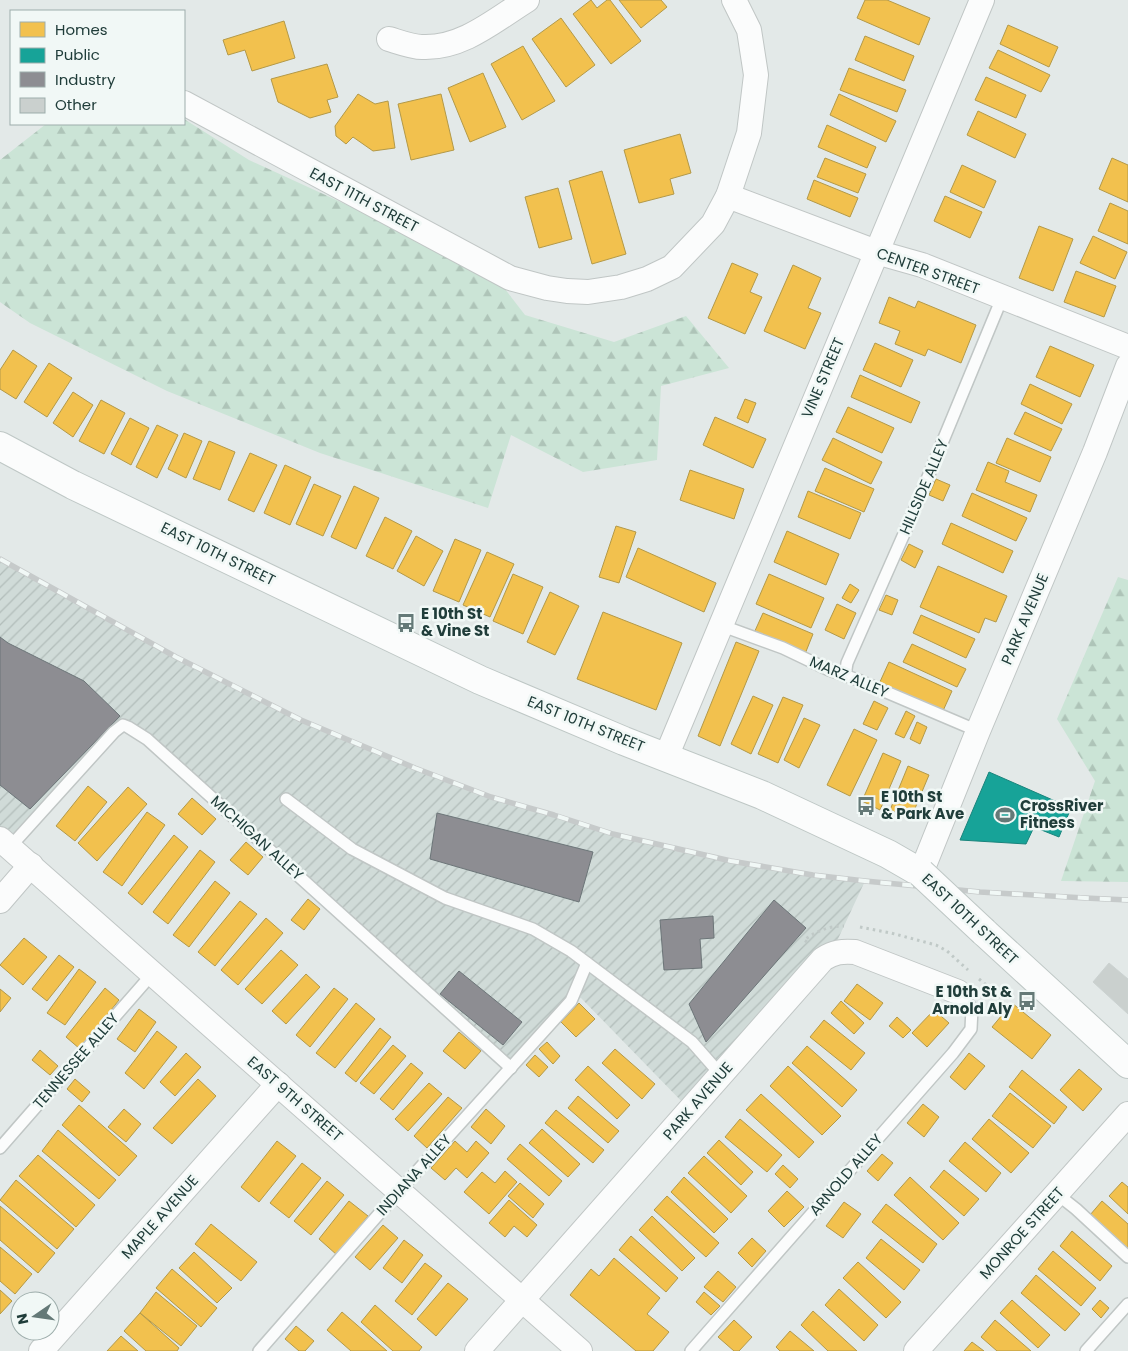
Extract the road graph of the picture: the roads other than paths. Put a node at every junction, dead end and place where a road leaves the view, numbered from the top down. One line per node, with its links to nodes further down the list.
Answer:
1 (527, 0): 4 (street)
2 (734, 0): 6 (street, EAST 11TH STREET)
3 (982, 0): 7 (street, VINE STREET)
4 (388, 39)
5 (185, 104): 6 (street, EAST 11TH STREET)
6 (728, 196): 7 (street, CENTER STREET)
7 (876, 252): 8 (street, CENTER STREET); 12 (street, VINE STREET)
8 (1002, 298): 9 (street, CENTER STREET); 13 (lane, HILLSIDE ALLEY)
9 (1128, 347)
10 (1128, 366): 14 (street, PARK AVENUE)
11 (0, 446): 15 (main road, EAST 10TH STREET)
12 (720, 625): 13 (lane, MARZ ALLEY); 15 (street, VINE STREET)
13 (845, 676): 14 (lane, MARZ ALLEY)
14 (978, 732): 19 (street, PARK AVENUE)
15 (666, 757): 19 (main road, EAST 10TH STREET)
16 (286, 798): 21 (lane)
17 (5, 843): 18 (street, EAST 9TH STREET); 25 (lane, MICHIGAN ALLEY)
18 (31, 866): 20 (street); 22 (street, EAST 9TH STREET)
19 (921, 873): 24 (main road, EAST 10TH STREET, bridge)
20 (0, 901)
21 (587, 963): 25 (lane, INDIANA ALLEY); 26 (lane)
22 (153, 973): 27 (street, EAST 9TH STREET); 29 (lane, TENNESSEE ALLEY)
23 (958, 992): 26 (street, PARK AVENUE); 39 (lane, ARNOLD ALLEY)
24 (1128, 1064)
25 (511, 1068): 30 (lane, INDIANA ALLEY)
26 (721, 1075): 33 (street, PARK AVENUE)
27 (279, 1085): 30 (street, EAST 9TH STREET); 35 (street, MAPLE AVENUE)
28 (1128, 1114): 31 (street, MONROE STREET)
29 (0, 1148)
30 (399, 1191): 33 (street, EAST 9TH STREET); 36 (lane, INDIANA ALLEY)
31 (1057, 1194): 32 (lane); 40 (street, MONROE STREET)
32 (1128, 1257)
33 (523, 1300): 37 (street, PARK AVENUE); 38 (street, EAST 9TH STREET)
34 (1128, 1304): 41 (lane)
35 (41, 1351)
36 (259, 1351)
37 (477, 1351)
38 (580, 1351)
39 (691, 1351)
40 (916, 1351)
41 (1086, 1351)

